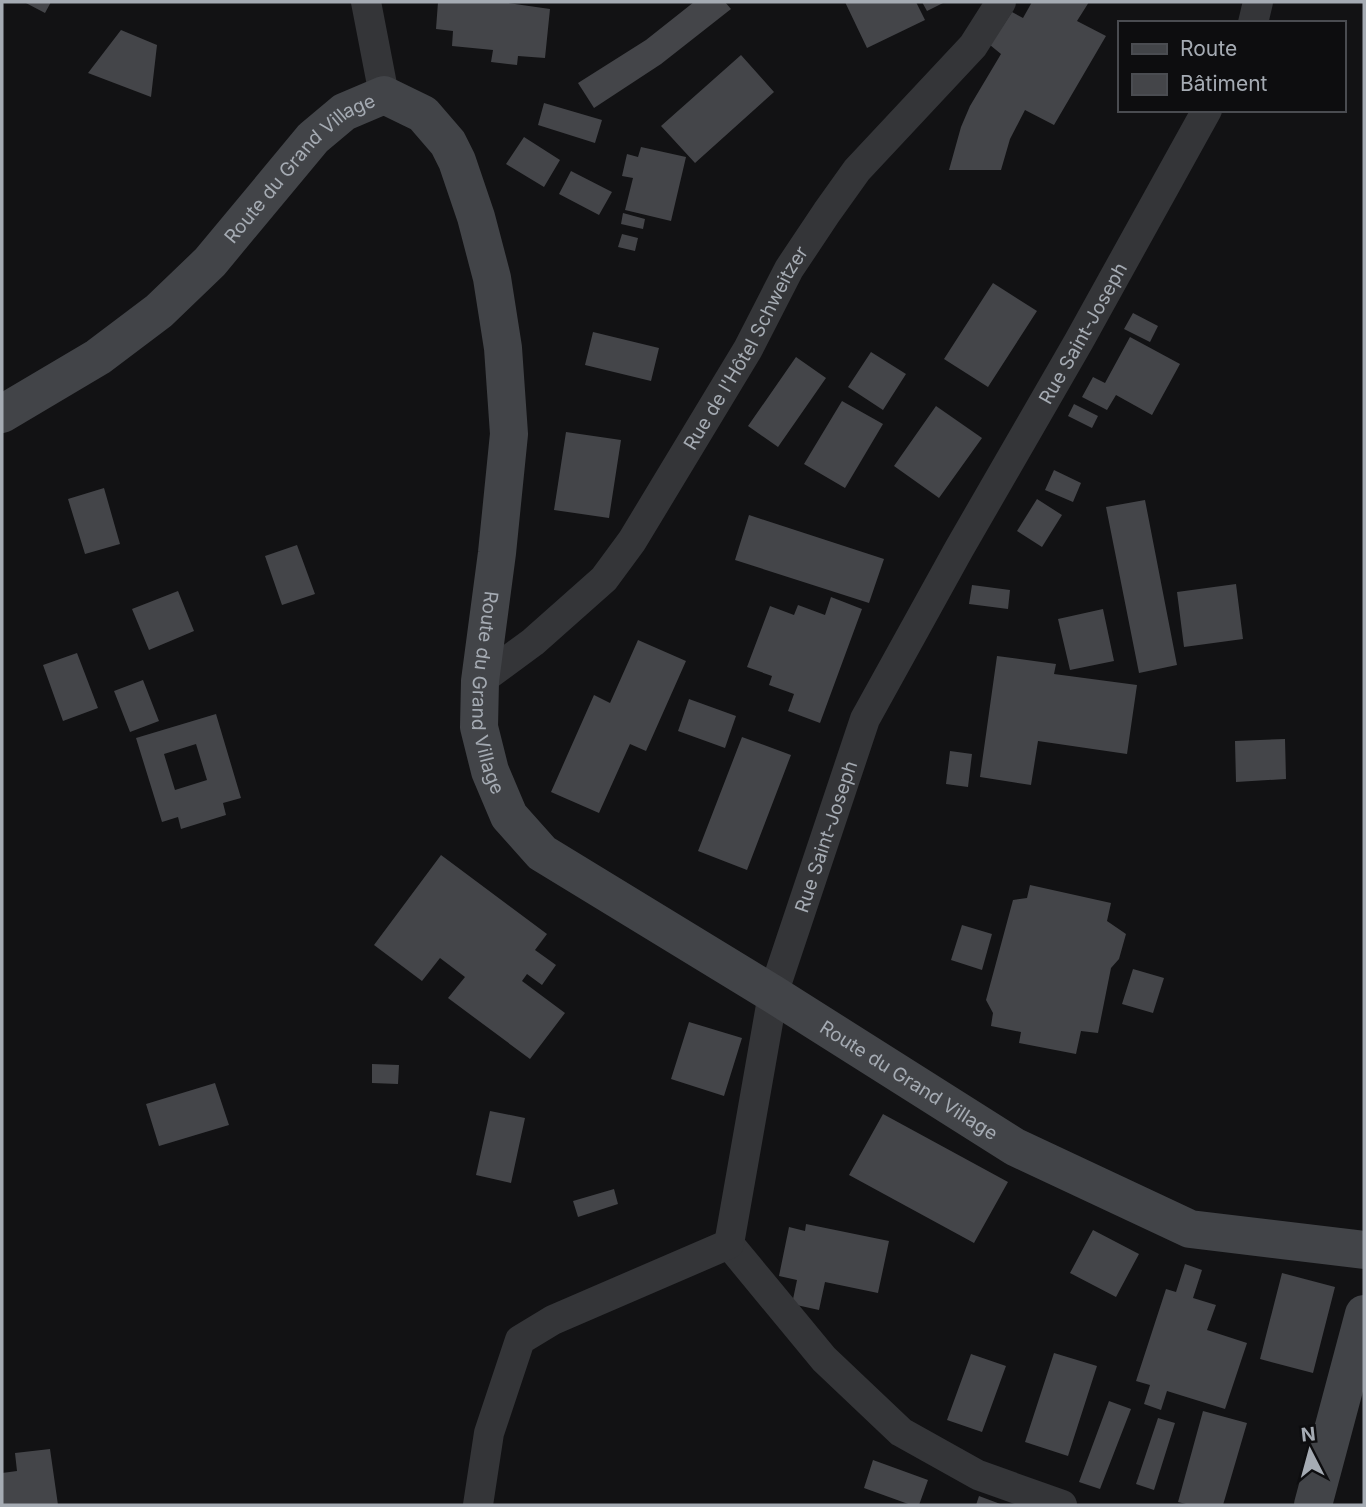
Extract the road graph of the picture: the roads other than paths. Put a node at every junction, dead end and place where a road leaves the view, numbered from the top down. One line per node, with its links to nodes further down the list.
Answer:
1 (366, 2): 5 (street)
2 (1001, 2): 8 (street, Rue de l'Hôtel Schweitzer)
3 (1258, 2): 4 (street)
4 (1253, 21)
5 (384, 95): 7 (street, Route du Grand Village); 8 (street, Route du Grand Village)
6 (1206, 112): 9 (street, Rue Saint-Joseph)
7 (2, 414)
8 (480, 681): 9 (street, Route du Grand Village)
9 (773, 994): 10 (street, Rue Saint-Joseph); 11 (street, Route du Grand Village)
10 (729, 1244): 13 (street); 14 (street)
11 (1364, 1250)
12 (1364, 1314): 15 (street)
13 (478, 1505)
14 (1062, 1505)
15 (1313, 1505)

